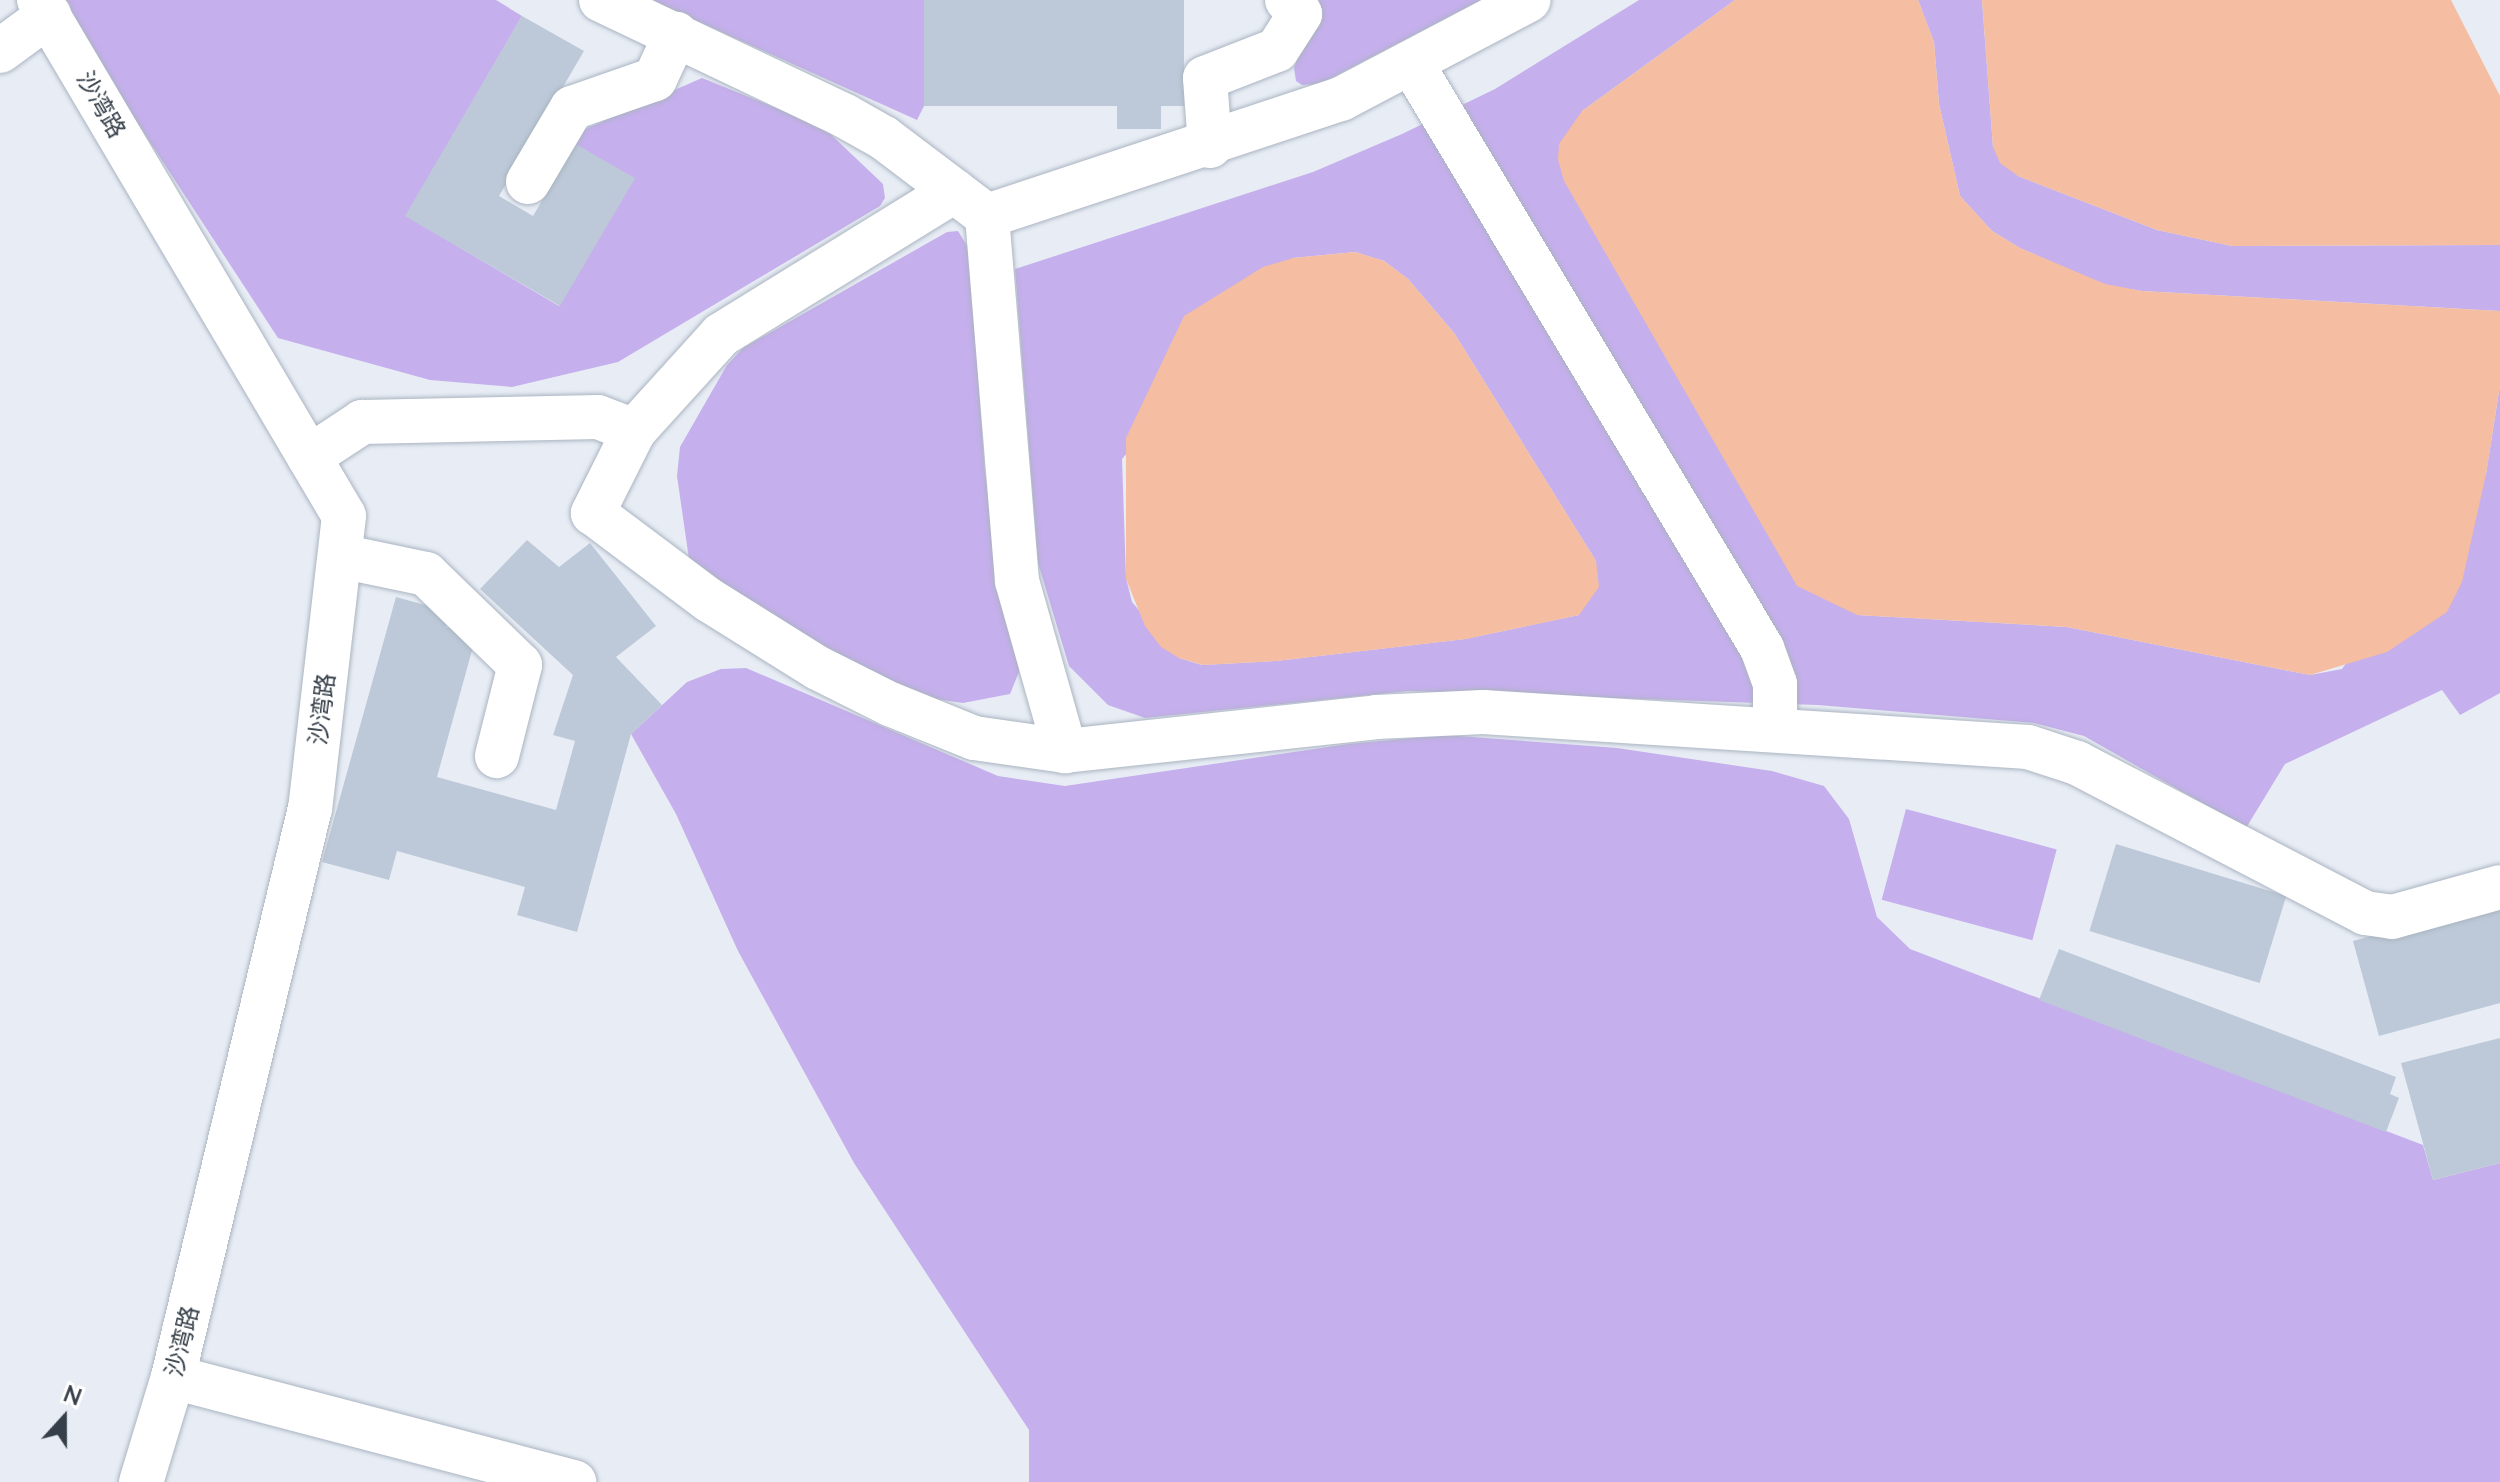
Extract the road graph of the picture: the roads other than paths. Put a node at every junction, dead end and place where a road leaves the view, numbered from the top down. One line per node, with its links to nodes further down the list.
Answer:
1 (601, 0): 5 (street)
2 (1287, 0): 8 (street)
3 (1529, 0): 7 (street)
4 (44, 8): 6 (street); 12 (street, 沙湾路)
5 (676, 34): 9 (street); 10 (street)
6 (0, 51)
7 (1412, 64): 8 (street); 14 (street)
8 (1210, 146): 10 (street)
9 (528, 182)
10 (971, 204): 11 (street); 15 (street)
11 (634, 431): 12 (street); 15 (street)
12 (309, 457): 13 (street, 沙湾路)
13 (340, 556): 16 (street); 18 (street, 沙湾路)
14 (1775, 730): 15 (street); 17 (street)
15 (1065, 751)
16 (497, 756)
17 (2500, 887)
18 (173, 1377): 19 (street, 沙湾路); 20 (street)
19 (141, 1482)
20 (574, 1482)

